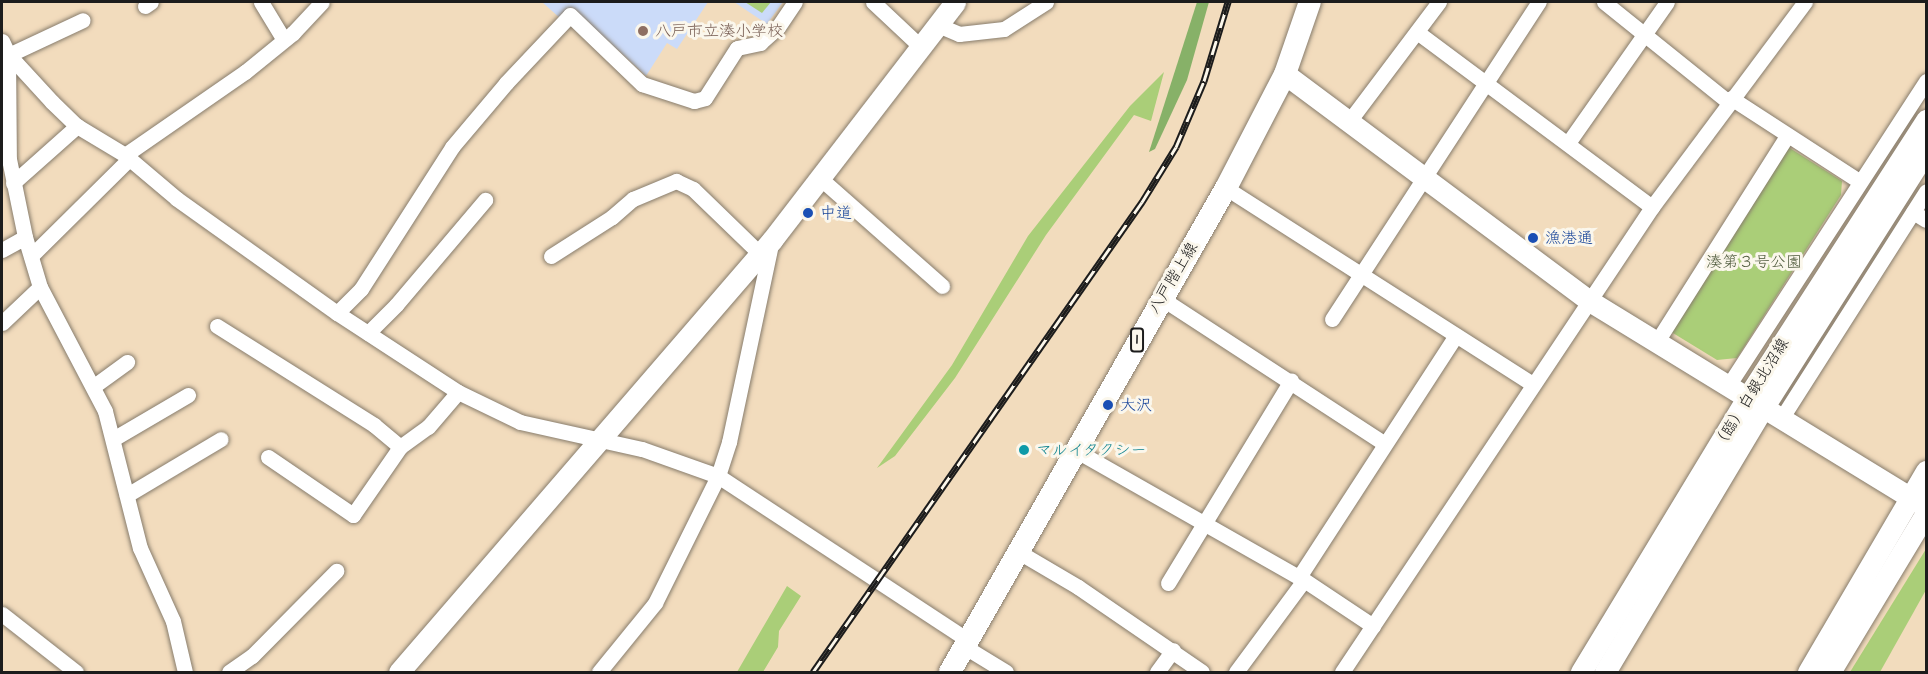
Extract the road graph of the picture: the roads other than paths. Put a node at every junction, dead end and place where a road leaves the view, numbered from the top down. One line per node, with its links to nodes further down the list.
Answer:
1 (261, 2): 17 (street)
2 (322, 2): 17 (street)
3 (795, 2): 52 (street)
4 (873, 2): 18 (street)
5 (955, 2): 14 (street)
6 (1046, 2): 14 (street)
7 (1310, 2): 20 (main road, 八戸階上線 / 1)
8 (1440, 2): 16 (street)
9 (1539, 2): 22 (street)
10 (1604, 2): 15 (street)
11 (1667, 2): 15 (street)
12 (1805, 2): 23 (street)
13 (83, 20): 19 (street)
14 (938, 25): 18 (street)
15 (1643, 31): 23 (street); 28 (street)
16 (1417, 32): 22 (street); 24 (street)
17 (284, 40): 30 (street)
18 (921, 48): 32 (street)
19 (4, 51): 26 (street); 31 (street)
20 (1285, 74): 24 (street); 36 (main road, 八戸階上線 / 1)
21 (1926, 81): 34 (street)
22 (1485, 84): 28 (street); 33 (street)
23 (1729, 99): 27 (street); 39 (street)
24 (1350, 120): 33 (street)
25 (1926, 120): 59 (street, （臨）白銀北沼線)
26 (78, 126): 30 (street); 35 (street)
27 (1787, 136): 34 (street); 58 (street)
28 (1568, 143): 39 (street)
29 (1926, 151): 59 (street, （臨）白銀北沼線)
30 (128, 156): 45 (street); 52 (street)
31 (5, 160): 35 (street)
32 (820, 178): 43 (street); 48 (street)
33 (1424, 179): 47 (street); 51 (street)
34 (1859, 181): 64 (street)
35 (13, 183): 42 (street)
36 (1227, 188): 47 (street); 50 (main road, 八戸階上線 / 1)
37 (1926, 191): 40 (street)
38 (485, 200): 56 (street)
39 (1652, 207): 51 (street)
40 (1913, 212): 41 (street); 67 (street)
41 (1926, 220)
42 (25, 237): 44 (street); 45 (street)
43 (766, 247): 46 (street); 70 (street); 76 (street)
44 (2, 250)
45 (31, 256): 49 (street)
46 (551, 256)
47 (1361, 275): 53 (street); 57 (street)
48 (942, 286)
49 (40, 287): 54 (street); 63 (street)
50 (1161, 298): 61 (street); 73 (main road, 八戸階上線 / 1)
51 (1588, 300): 58 (street); 62 (street)
52 (338, 313): 56 (street)
53 (1332, 319)
54 (2, 323)
55 (217, 326): 72 (street)
56 (368, 333): 65 (street)
57 (1456, 335): 62 (street); 71 (street)
58 (1656, 343): 64 (street)
59 (1785, 357): 67 (street, （臨）白銀北沼線)
60 (127, 362): 63 (street)
61 (1292, 381): 71 (street); 80 (street)
62 (1533, 384): 86 (street)
63 (94, 386): 68 (street)
64 (1728, 386): 67 (street)
65 (458, 392): 70 (street); 72 (street)
66 (188, 395): 68 (street)
67 (1763, 409): 78 (street); 100 (street, （臨）白銀北沼線); 101 (street, （臨）白銀北沼線)
68 (112, 439): 77 (street)
69 (221, 439): 77 (street)
70 (600, 442): 76 (street); 92 (street)
71 (1385, 444): 83 (street)
72 (400, 447): 74 (street)
73 (1075, 450): 80 (street); 81 (main road, 八戸階上線 / 1)
74 (268, 457)
75 (1926, 471): 78 (street)
76 (718, 476): 87 (street); 93 (street)
77 (127, 495): 90 (street)
78 (1918, 502): 102 (street)
79 (1926, 513): 103 (street)
80 (1202, 523): 83 (street); 84 (street)
81 (1017, 551): 87 (main road, 八戸階上線 / 1); 88 (street)
82 (336, 571): 91 (street)
83 (1301, 579): 86 (street); 98 (street)
84 (1168, 583)
85 (2, 614): 89 (street)
86 (1373, 626): 99 (street)
87 (967, 643): 94 (main road, 八戸階上線 / 1); 95 (street)
88 (1173, 650): 96 (street); 97 (street)
89 (67, 670)
90 (185, 672)
91 (229, 672)
92 (399, 672)
93 (599, 672)
94 (950, 672)
95 (1006, 672)
96 (1157, 672)
97 (1202, 672)
98 (1236, 672)
99 (1342, 672)
100 (1581, 672)
101 (1605, 672)
102 (1808, 672)
103 (1830, 672)

